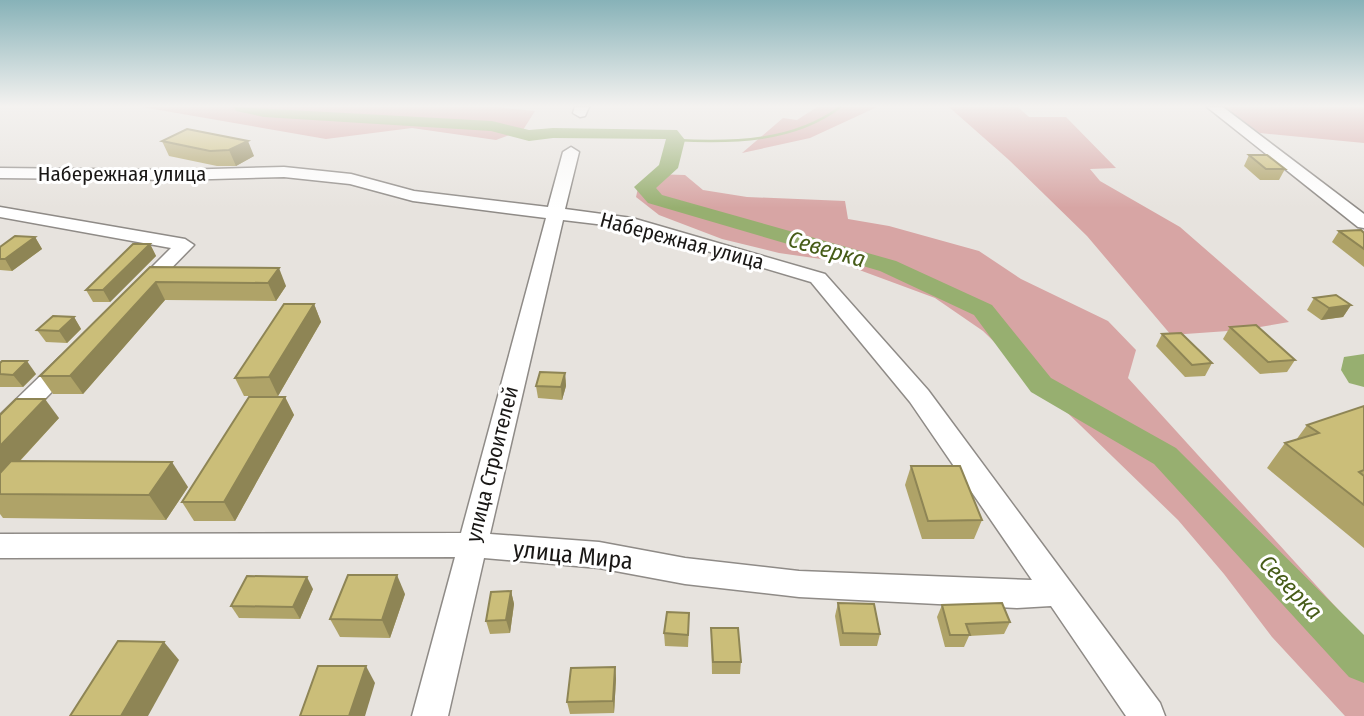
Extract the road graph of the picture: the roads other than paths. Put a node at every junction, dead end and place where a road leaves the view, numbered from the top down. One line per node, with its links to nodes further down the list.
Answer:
1 (1257, 140): 6 (street)
2 (571, 152): 4 (street, улица Строителей)
3 (0, 173): 4 (street, Набережная улица)
4 (555, 211): 10 (street, улица Строителей); 12 (street, Набережная улица)
5 (0, 212): 7 (street)
6 (1364, 223)
7 (131, 299)
8 (84, 345): 9 (street)
9 (0, 430)
10 (472, 545): 11 (street, улица Мира); 12 (street, улица Мира); 13 (street, улица Строителей)
11 (0, 546)
12 (1060, 592): 14 (street, Набережная улица)
13 (430, 716)
14 (1147, 716)

